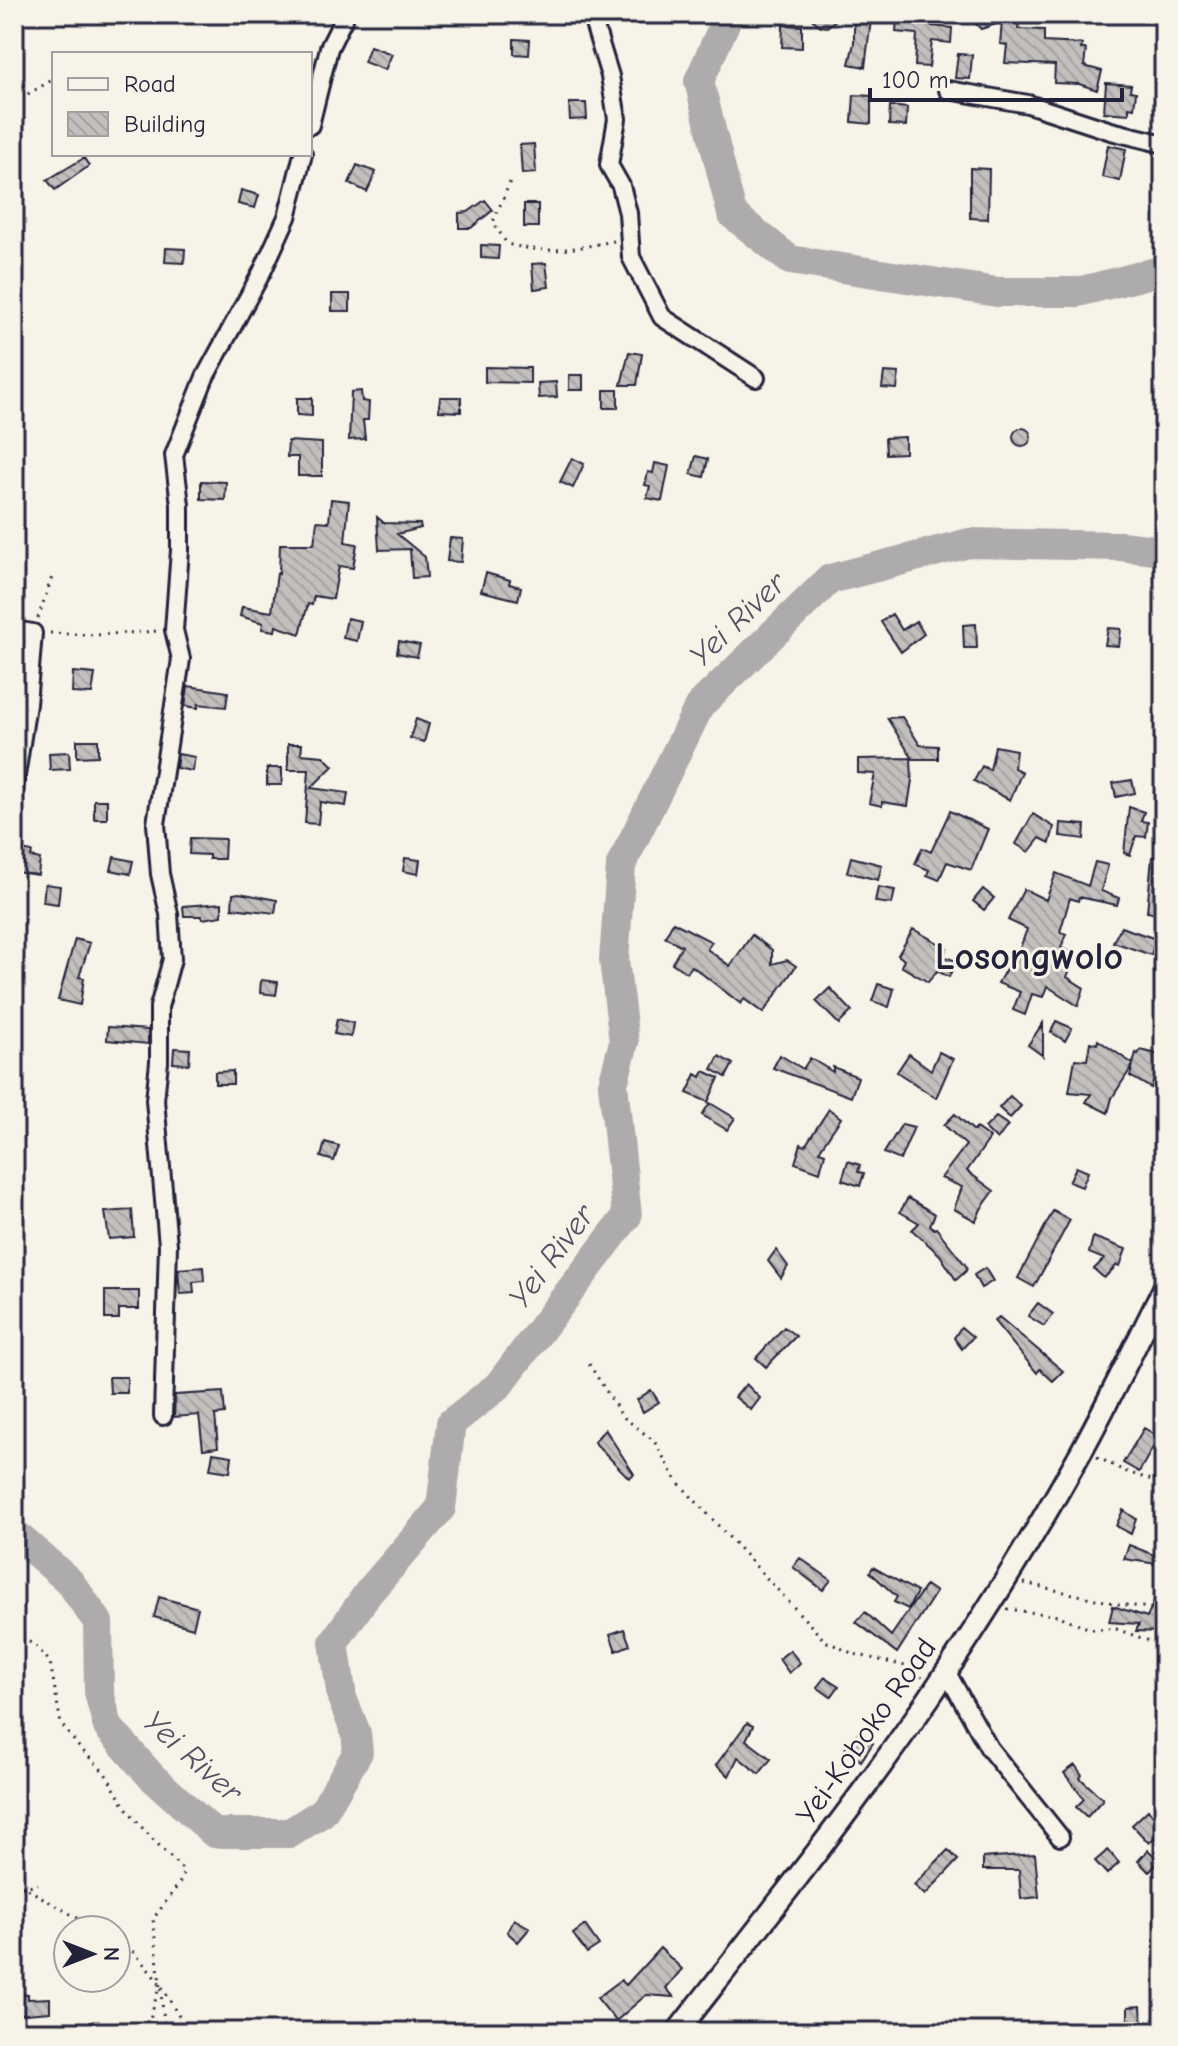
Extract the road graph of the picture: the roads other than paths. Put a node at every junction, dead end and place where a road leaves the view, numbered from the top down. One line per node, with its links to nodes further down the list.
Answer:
1 (346, 14): 4 (street)
2 (591, 14): 7 (street)
3 (948, 90): 5 (street)
4 (312, 117)
5 (1164, 144)
6 (302, 156): 11 (street)
7 (756, 378)
8 (14, 630): 9 (street)
9 (14, 789)
10 (1164, 1288): 12 (main road, Yei-Koboko Road)
11 (163, 1416)
12 (946, 1671): 13 (street); 14 (main road, Yei-Koboko Road)
13 (1060, 1837)
14 (677, 2032)

